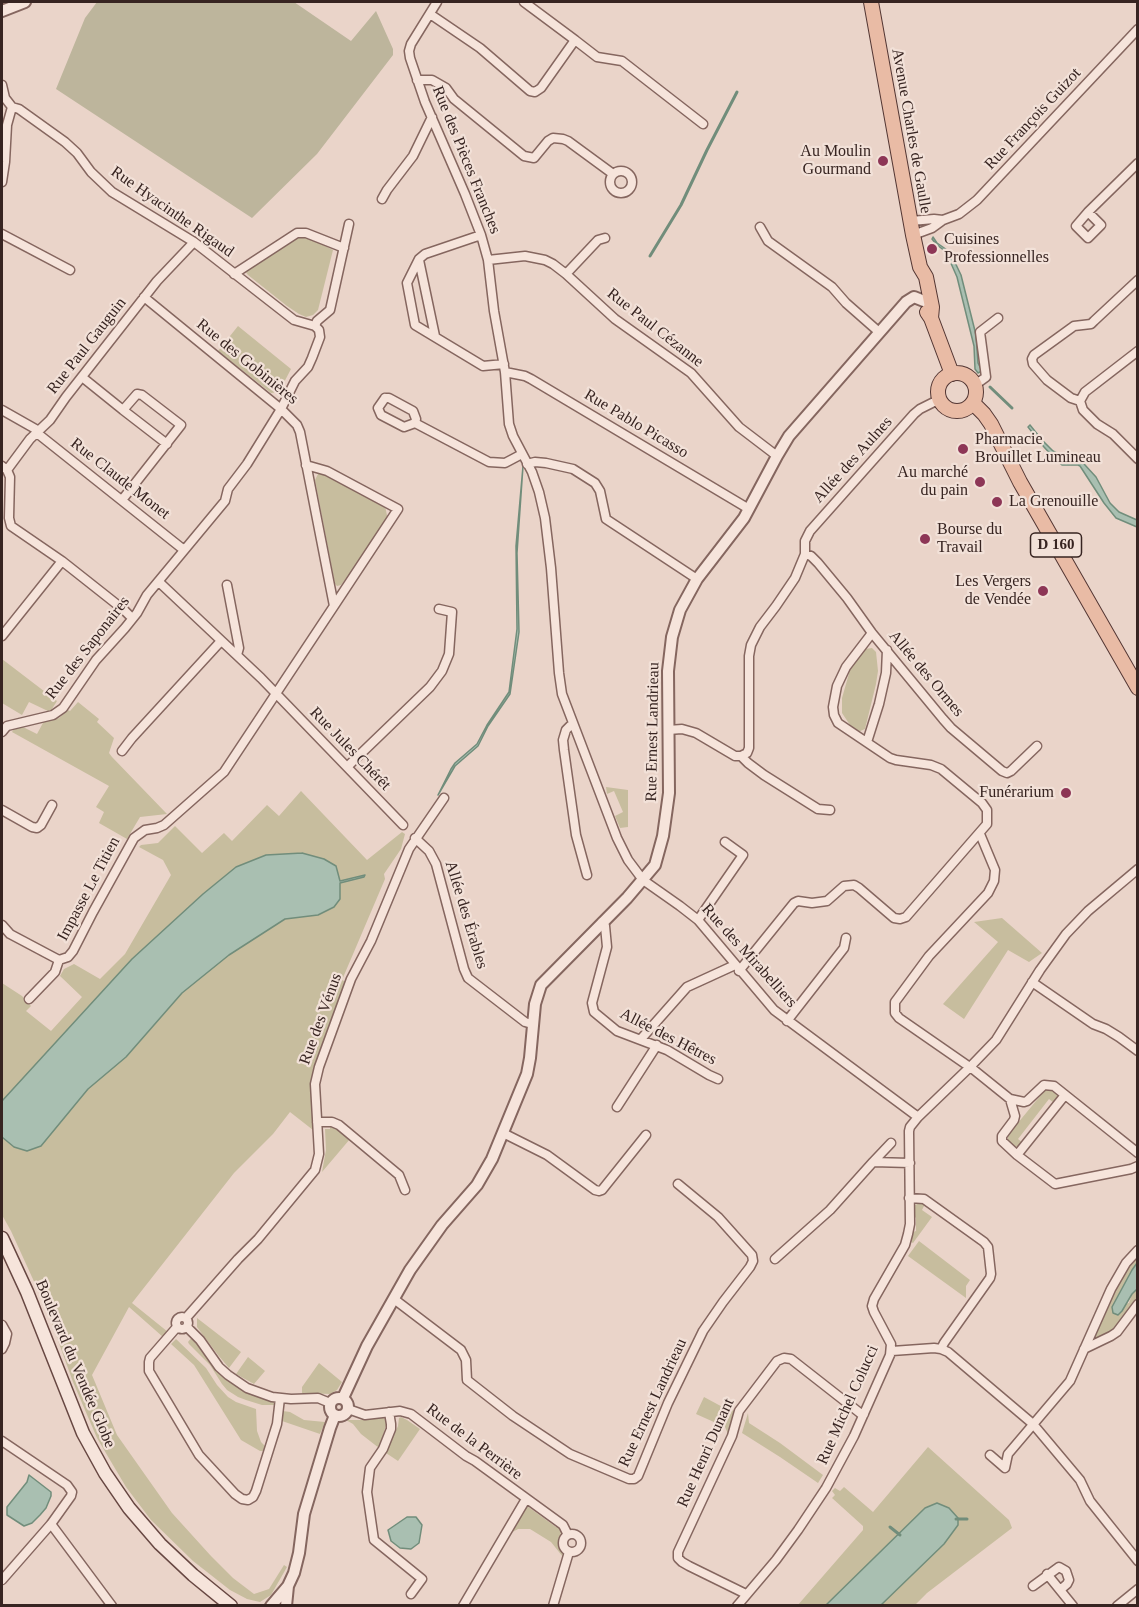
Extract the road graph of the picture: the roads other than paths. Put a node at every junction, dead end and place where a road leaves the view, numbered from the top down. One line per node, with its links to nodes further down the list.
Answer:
1 (25, 2): 5 (street)
2 (437, 2): 6 (street, Rue des Pièces Franches)
3 (524, 2): 8 (street)
4 (871, 2): 22 (main road, Avenue Charles de Gaulle)
5 (2, 11)
6 (430, 14): 8 (street); 9 (street, Rue des Pièces Franches)
7 (1137, 29): 19 (street, Rue François Guizot)
8 (575, 40): 13 (street)
9 (417, 80): 12 (street, Rue des Pièces Franches); 15 (street)
10 (2, 85): 11 (street)
11 (12, 107): 16 (street); 26 (street, Rue Hyacinthe Rigaud)
12 (432, 117): 17 (street); 24 (street, Rue des Pièces Franches)
13 (703, 124)
14 (1137, 163): 18 (street)
15 (613, 174)
16 (2, 182)
17 (382, 199)
18 (1088, 212)
19 (943, 220): 22 (street, Rue François Guizot); 22 (street, Rue François Guizot)
20 (349, 224): 27 (street)
21 (760, 227): 40 (street)
22 (912, 228): 30 (main road, Avenue Charles de Gaulle)
23 (2, 234): 31 (street)
24 (481, 236): 28 (street); 29 (street, Rue des Pièces Franches)
25 (605, 238): 33 (street)
26 (194, 242): 32 (street, Rue Hyacinthe Rigaud); 35 (street, Rue Paul Gauguin)
27 (344, 248): 32 (street, Rue Hyacinthe Rigaud); 39 (street)
28 (419, 259): 41 (street); 41 (street, Rue Pablo Picasso)
29 (488, 260): 33 (street, Rue Paul Cézanne); 43 (street, Rue des Pièces Franches)
30 (920, 267): 36 (main road, Avenue Charles de Gaulle); 37 (main road, Avenue Charles de Gaulle)
31 (70, 270)
32 (234, 274): 39 (street, Rue Hyacinthe Rigaud)
33 (566, 274): 57 (street, Rue Paul Cézanne)
34 (1137, 280): 48 (street)
35 (144, 297): 45 (street, Rue Paul Gauguin); 50 (street, Rue des Gobinières)
36 (924, 301): 37 (main road, Avenue Charles de Gaulle); 40 (street, Rue Ernest Landrieau)
37 (932, 318): 44 (main road, Avenue Charles de Gaulle)
38 (998, 318): 46 (street)
39 (315, 326): 50 (street)
40 (879, 332): 57 (street, Rue Ernest Landrieau)
41 (435, 336): 43 (street, Rue Pablo Picasso)
42 (1137, 351): 48 (street)
43 (505, 368): 56 (street, Rue des Pièces Franches); 64 (street, Rue Pablo Picasso)
44 (952, 374): 46 (main road); 47 (main road)
45 (82, 377): 52 (street); 54 (street, Rue Paul Gauguin)
46 (975, 385): 49 (main road)
47 (940, 399): 49 (main road); 66 (street, Allée des Aulnes)
48 (1080, 401): 58 (street)
49 (973, 403): 79 (main road, D 160)
50 (281, 409): 60 (street, Rue des Gobinières); 65 (street, Rue des Saponaires)
51 (2, 410): 54 (street, Rue Claude Monet)
52 (123, 410): 55 (street); 55 (street)
53 (415, 423): 56 (street)
54 (38, 432): 61 (street, Rue Paul Gauguin); 62 (street, Rue Claude Monet)
55 (166, 444): 62 (street)
56 (522, 454): 59 (street, Rue des Pièces Franches)
57 (777, 456): 64 (street, Rue Ernest Landrieau)
58 (1137, 459)
59 (527, 464): 68 (street); 81 (street, Rue des Pièces Franches)
60 (306, 465): 71 (street, Rue des Gobinières); 71 (street)
61 (4, 468): 63 (street)
62 (122, 500): 65 (street, Rue Claude Monet)
63 (5, 506): 67 (street)
64 (749, 509): 68 (street, Rue Ernest Landrieau)
65 (184, 550): 69 (street, Rue des Saponaires)
66 (805, 554): 74 (street, Allée des Ormes); 87 (street, Allée des Aulnes)
67 (62, 561): 73 (street); 75 (street)
68 (697, 579): 82 (street, Rue Ernest Landrieau)
69 (159, 582): 73 (street, Rue des Saponaires); 76 (street, Rue Jules Chérêt)
70 (226, 585): 78 (street)
71 (334, 606): 80 (street)
72 (439, 609): 88 (street)
73 (132, 618): 83 (street, Rue des Saponaires)
74 (873, 633): 77 (street, Allée des Ormes); 84 (street)
75 (2, 636)
76 (221, 641): 78 (street, Rue Jules Chérêt); 86 (street)
77 (887, 650): 84 (street); 85 (street, Allée des Ormes)
78 (237, 655): 80 (street, Rue Jules Chérêt)
79 (1137, 688)
80 (276, 694): 88 (street, Rue Jules Chérêt); 104 (street, Impasse Le Titien)
81 (573, 723): 98 (street); 99 (street, Rue des Pièces Franches)
82 (668, 730): 87 (street); 99 (street, Rue Ernest Landrieau)
83 (2, 732)
84 (867, 742): 94 (street)
85 (1038, 746)
86 (122, 751)
87 (741, 756): 92 (street)
88 (347, 767): 93 (street, Rue Jules Chérêt)
89 (444, 798): 95 (street)
90 (52, 805): 91 (street)
91 (2, 810)
92 (830, 810)
93 (403, 825)
94 (980, 834): 105 (street); 113 (street)
95 (415, 838): 109 (street, Allée des Érables); 119 (street, Rue des Vénus)
96 (725, 842): 100 (street)
97 (1137, 869): 106 (street)
98 (587, 875)
99 (643, 880): 100 (street, Rue des Mirabelliers); 101 (street, Rue Ernest Landrieau)
100 (698, 920): 105 (street, Rue des Mirabelliers)
101 (602, 922): 109 (street, Rue Ernest Landrieau); 110 (street, Allée des Hêtres)
102 (2, 925): 104 (street)
103 (846, 938): 108 (street)
104 (59, 960): 107 (street, Impasse Le Titien)
105 (737, 968): 108 (street, Rue des Mirabelliers); 110 (street)
106 (1032, 982): 112 (street); 113 (street)
107 (29, 999)
108 (787, 1021): 118 (street, Rue des Mirabelliers)
109 (532, 1024): 120 (street, Rue Ernest Landrieau)
110 (641, 1039): 111 (street, Allée des Hêtres)
111 (657, 1045): 114 (street, Allée des Hêtres); 117 (street)
112 (1137, 1051)
113 (970, 1067): 116 (street); 118 (street)
114 (718, 1079)
115 (1065, 1095): 116 (street); 123 (street); 124 (street)
116 (1010, 1099): 124 (street)
117 (617, 1107)
118 (918, 1117): 126 (street, Rue Michel Colucci)
119 (317, 1122): 129 (street); 137 (street, Rue des Vénus)
120 (503, 1133): 121 (street); 134 (street, Rue Ernest Landrieau)
121 (646, 1135)
122 (891, 1143): 125 (street)
123 (1137, 1153)
124 (1017, 1155): 127 (street)
125 (873, 1162): 126 (street); 133 (street)
126 (909, 1163): 130 (street, Rue Michel Colucci)
127 (1137, 1166)
128 (678, 1184): 134 (street, Rue Ernest Landrieau)
129 (405, 1190)
130 (909, 1198): 139 (street); 141 (street, Rue Michel Colucci)
131 (2, 1238): 165 (main road, Boulevard du Vendée Globe)
132 (1137, 1250): 140 (street)
133 (775, 1259)
134 (394, 1299): 143 (street, Rue Ernest Landrieau)
135 (1137, 1304): 140 (street)
136 (2, 1325): 138 (street)
137 (186, 1327): 142 (street); 142 (street, Rue des Vénus)
138 (2, 1348)
139 (941, 1349): 141 (street); 149 (street)
140 (1084, 1349): 149 (street)
141 (892, 1351): 147 (street, Rue Michel Colucci)
142 (280, 1398): 144 (street)
143 (343, 1398): 144 (street); 145 (street)
144 (330, 1403): 148 (street)
145 (348, 1409): 146 (street, Rue de la Perrière); 148 (street)
146 (389, 1412): 152 (street, Rue de la Perrière); 163 (street)
147 (864, 1414): 164 (street, Rue Michel Colucci); 164 (street, Rue Henri Dunant)
148 (335, 1415): 159 (street)
149 (1033, 1424): 151 (street); 156 (street)
150 (2, 1441): 153 (street)
151 (990, 1455)
152 (526, 1499): 154 (street, Rue de la Perrière); 170 (street)
153 (51, 1524): 158 (street); 166 (street)
154 (568, 1535): 155 (street); 155 (street)
155 (569, 1552): 171 (street)
156 (1137, 1561)
157 (1047, 1575): 160 (street); 162 (street); 162 (street)
158 (2, 1580)
159 (288, 1586): 168 (street); 169 (street)
160 (1033, 1586)
161 (1137, 1589): 174 (street)
162 (1060, 1590): 173 (street)
163 (411, 1594)
164 (746, 1594): 172 (street, Rue Michel Colucci)
165 (228, 1602): 167 (main road, Boulevard du Vendée Globe)
166 (112, 1605)
167 (240, 1605)
168 (271, 1605)
169 (286, 1605)
170 (462, 1605)
171 (553, 1605)
172 (737, 1605)
173 (1073, 1605)
174 (1117, 1605)

